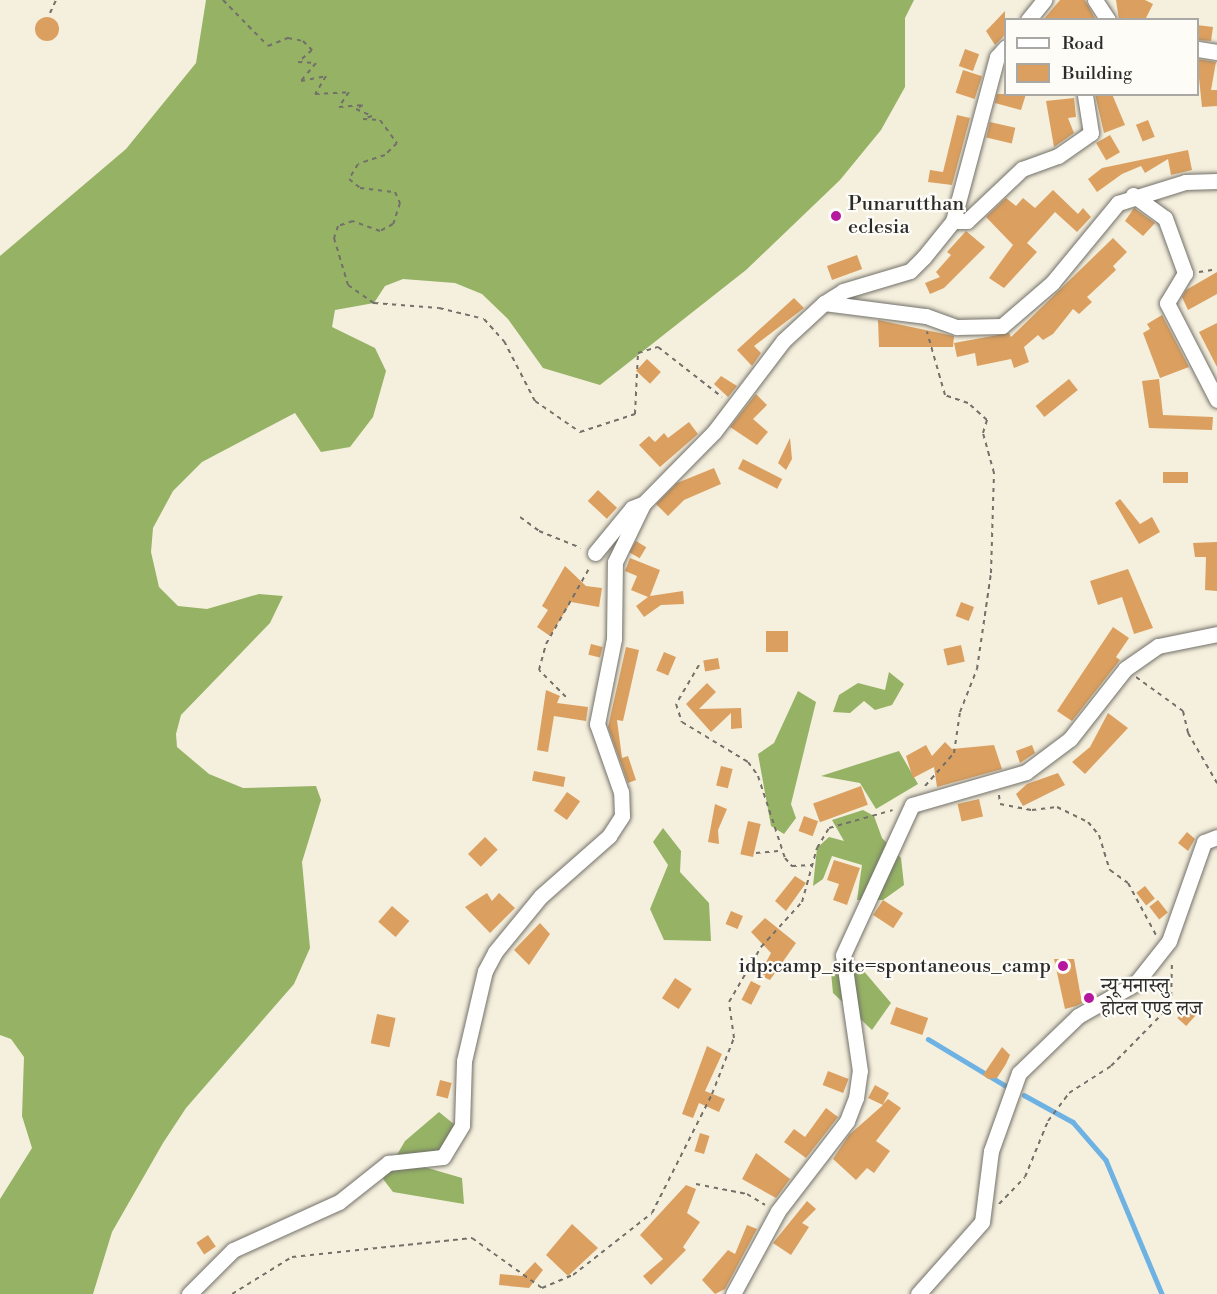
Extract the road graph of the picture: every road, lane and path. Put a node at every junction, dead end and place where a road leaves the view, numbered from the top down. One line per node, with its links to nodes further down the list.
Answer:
1 (56, 0): 5 (path)
2 (223, 0): 20 (path)
3 (1044, 0): 6 (street)
4 (1095, 0): 7 (street)
5 (50, 14)
6 (1030, 18)
7 (1107, 18)
8 (1004, 48): 14 (street)
9 (1199, 49): 10 (street)
10 (1217, 52)
11 (1085, 96): 14 (street)
12 (1217, 181): 13 (street)
13 (1133, 195): 16 (street); 18 (street)
14 (953, 221): 17 (street)
15 (1217, 270): 16 (path)
16 (1185, 273): 19 (street)
17 (824, 303): 18 (street); 20 (street)
18 (926, 316): 30 (path)
19 (1217, 400)
20 (731, 405): 21 (street)
21 (643, 504): 23 (street); 39 (street)
22 (520, 517): 23 (path)
23 (595, 553): 27 (path)
24 (1217, 634): 26 (street)
25 (699, 665): 32 (path)
26 (1125, 669): 28 (street); 29 (path)
27 (566, 697)
28 (998, 780): 30 (street); 35 (path)
29 (1217, 783)
30 (912, 805): 34 (path); 37 (street)
31 (1217, 837): 35 (street)
32 (782, 851): 33 (path); 34 (path)
33 (756, 853)
34 (812, 865): 40 (path)
35 (1163, 949): 38 (street); 38 (path)
36 (696, 1184): 37 (path)
37 (778, 1211): 41 (street)
38 (982, 1222): 42 (street)
39 (189, 1294)
40 (232, 1294)
41 (733, 1294)
42 (918, 1294)

